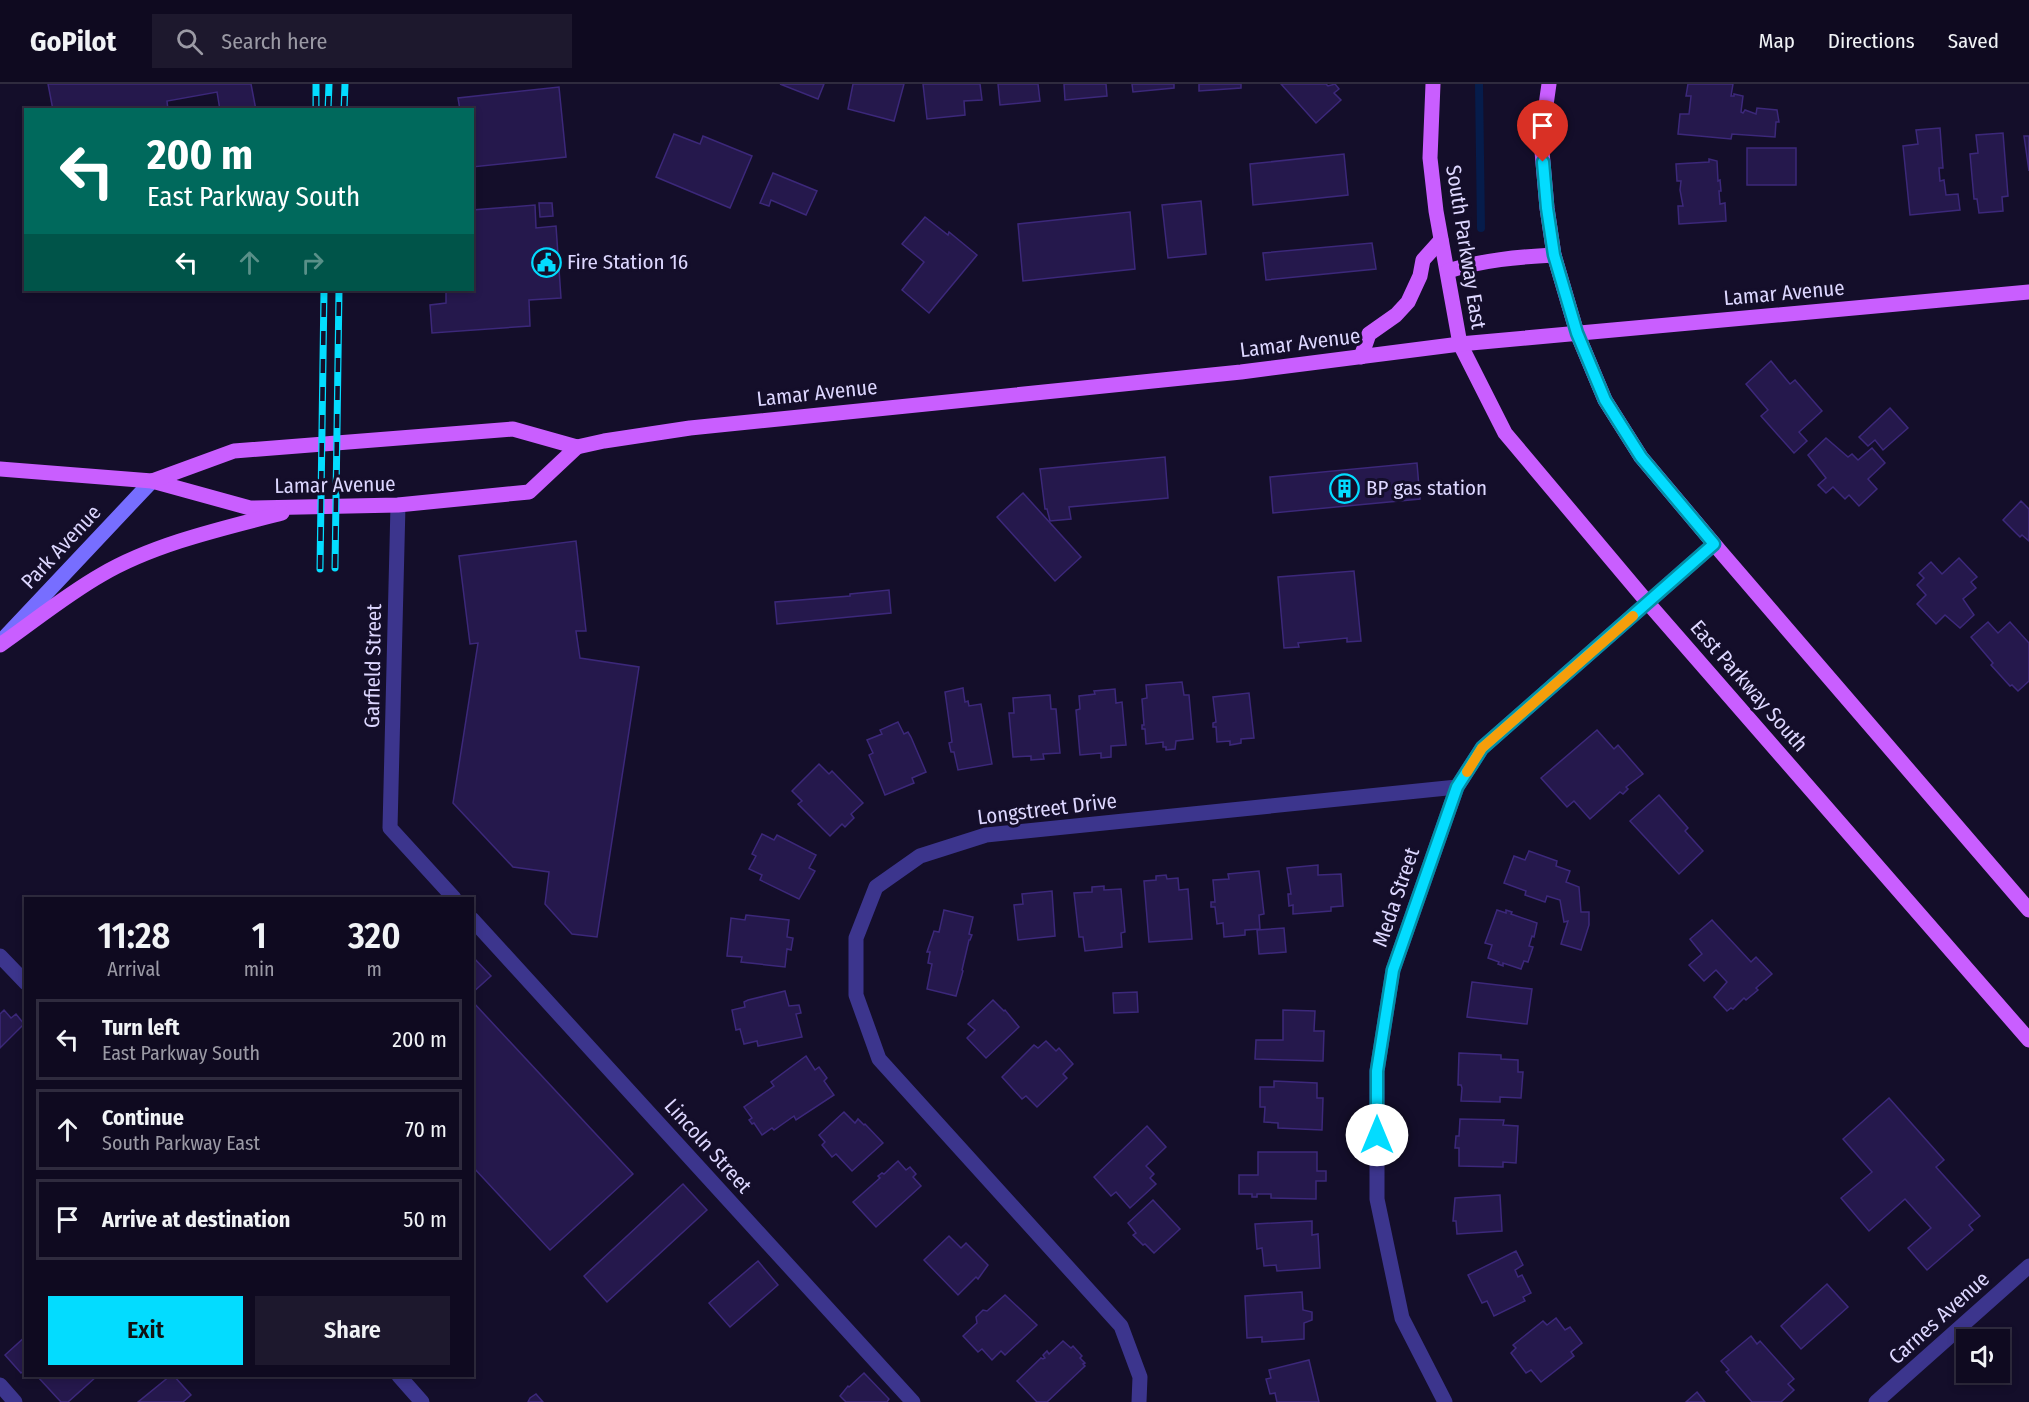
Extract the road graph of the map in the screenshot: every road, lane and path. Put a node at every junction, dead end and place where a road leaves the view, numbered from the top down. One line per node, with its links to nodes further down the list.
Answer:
1 (1433, 84): 3 (main road, South Parkway East)
2 (1549, 84): 4 (main road)
3 (1441, 240): 5 (main road, South Parkway East); 9 (main road)
4 (1554, 255): 5 (main road); 7 (main road)
5 (1448, 271): 8 (main road, South Parkway East)
6 (2029, 292): 7 (main road, Lamar Avenue)
7 (1577, 333): 8 (main road, Lamar Avenue); 15 (main road)
8 (1460, 344): 9 (main road, Lamar Avenue); 16 (main road, East Parkway South)
9 (1361, 357): 10 (main road, Lamar Avenue)
10 (577, 447): 12 (main road, Lamar Avenue); 13 (main road, Lamar Avenue)
11 (0, 469): 12 (main road, Lamar Avenue)
12 (152, 481): 14 (main road, Lamar Avenue); 17 (main road, Park Avenue)
13 (398, 505): 14 (main road, Lamar Avenue); 19 (street, Garfield Street)
14 (306, 507): 17 (main road)
15 (1714, 544): 16 (street, Meda Street); 20 (main road)
16 (1648, 603): 18 (street, Meda Street); 24 (main road, East Parkway South)
17 (0, 644)
18 (1457, 787): 31 (street, Longstreet Drive); 32 (street, Meda Street)
19 (453, 897)
20 (2029, 910)
21 (474, 921): 30 (street, Lincoln Street)
22 (0, 956): 23 (street)
23 (24, 981)
24 (2029, 1040)
25 (2029, 1266): 33 (street, Carnes Avenue)
26 (400, 1377): 29 (street)
27 (0, 1385): 28 (street)
28 (15, 1402)
29 (422, 1402)
30 (913, 1402)
31 (1139, 1402)
32 (1444, 1402)
33 (1876, 1402)

